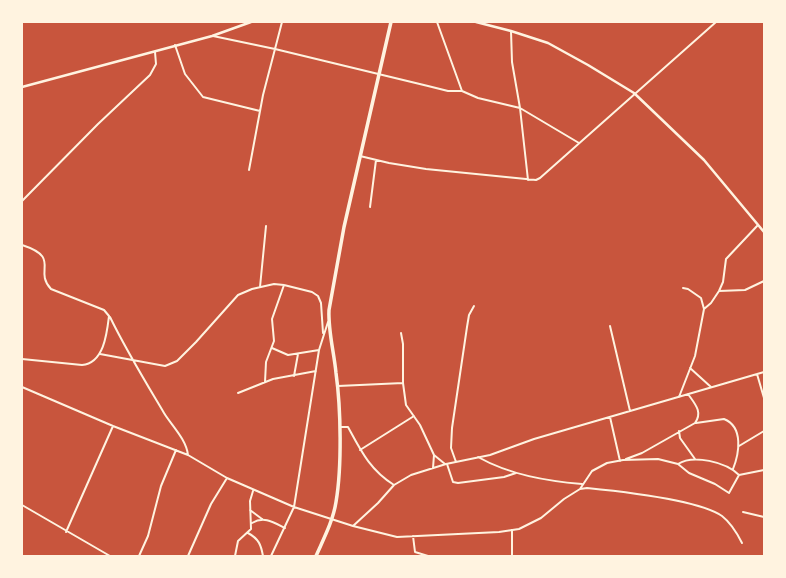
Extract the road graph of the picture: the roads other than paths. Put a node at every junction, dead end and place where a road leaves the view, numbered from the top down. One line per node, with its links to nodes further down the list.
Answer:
1 (251, 22): 8 (street)
2 (282, 22): 10 (street)
3 (391, 22): 12 (highway)
4 (437, 22): 14 (street)
5 (476, 22): 7 (street)
6 (716, 22): 15 (street)
7 (511, 31): 15 (street); 16 (street)
8 (212, 36): 9 (street); 10 (street)
9 (175, 45): 11 (street); 17 (street)
10 (275, 49): 12 (street); 17 (street)
11 (155, 51): 13 (street); 23 (street)
12 (379, 73): 14 (street); 19 (highway)
13 (22, 87)
14 (462, 91): 16 (street)
15 (634, 93): 18 (street); 25 (street)
16 (520, 108): 18 (street); 22 (street)
17 (260, 111): 21 (street)
18 (579, 144): 22 (street)
19 (360, 156): 20 (street); 37 (highway)
20 (376, 160): 22 (street); 24 (street)
21 (249, 170)
22 (528, 180)
23 (22, 201)
24 (370, 207)
25 (758, 224): 27 (street); 33 (street)
26 (266, 226): 31 (street)
27 (764, 232)
28 (22, 245): 36 (street)
29 (764, 281): 33 (street)
30 (284, 285): 31 (street); 40 (street); 41 (street)
31 (260, 287): 46 (street)
32 (683, 288): 35 (street)
33 (719, 291): 35 (street)
34 (474, 306): 77 (street)
35 (704, 309): 47 (street)
36 (109, 316): 43 (street); 46 (street)
37 (328, 322): 40 (street); 54 (highway)
38 (610, 326): 61 (street)
39 (401, 333): 53 (street)
40 (323, 334): 42 (street)
41 (272, 348): 44 (street); 52 (street)
42 (319, 350): 44 (street); 48 (street)
43 (100, 354): 45 (street); 46 (street)
44 (298, 354): 51 (street)
45 (22, 359)
46 (132, 360): 72 (street)
47 (690, 368): 56 (street); 59 (street)
48 (316, 371): 51 (street); 91 (street)
49 (764, 372): 50 (street)
50 (757, 374): 56 (street); 60 (street)
51 (294, 376): 52 (street)
52 (264, 382): 57 (street)
53 (403, 382): 54 (street); 62 (street)
54 (338, 386): 66 (highway)
55 (22, 387): 65 (street)
56 (712, 388): 58 (street)
57 (238, 393)
58 (688, 394): 59 (street); 64 (street)
59 (679, 397): 61 (street)
60 (764, 398)
61 (630, 411): 63 (street)
62 (414, 416): 71 (street); 73 (street)
63 (610, 417): 74 (street); 76 (street)
64 (694, 423): 67 (street); 69 (street)
65 (113, 426): 70 (street); 101 (street)
66 (339, 426): 71 (street); 96 (highway)
67 (679, 431): 75 (street); 76 (street)
68 (764, 431): 69 (street)
69 (740, 446): 81 (street)
70 (176, 450): 72 (street); 106 (street)
71 (360, 450): 87 (street)
72 (188, 455): 85 (street)
73 (434, 455): 78 (street); 80 (street)
74 (478, 457): 77 (street); 83 (street)
75 (695, 459): 79 (street); 81 (street)
76 (622, 460): 79 (street); 86 (street)
77 (456, 462): 78 (street)
78 (446, 464): 80 (street); 83 (street)
79 (678, 464): 84 (street)
80 (433, 468): 87 (street)
81 (733, 469): 84 (street)
82 (764, 470): 84 (street)
83 (516, 473): 86 (street)
84 (739, 474)
85 (226, 478): 89 (street); 107 (street)
86 (582, 484): 88 (street)
87 (394, 485): 98 (street)
88 (580, 489): 100 (street); 104 (street)
89 (254, 491): 91 (street); 92 (street)
90 (22, 505): 101 (street)
91 (294, 507): 96 (street); 99 (street)
92 (250, 510): 95 (street); 97 (street)
93 (743, 512): 94 (street)
94 (764, 517)
95 (263, 519): 97 (street); 99 (street)
96 (331, 520): 98 (street); 111 (highway)
97 (252, 523): 102 (street)
98 (352, 526): 103 (street)
99 (285, 528): 110 (street)
100 (512, 530): 103 (street); 113 (street)
101 (66, 532): 105 (street)
102 (248, 533): 108 (street); 109 (street)
103 (413, 536): 112 (street)
104 (742, 543)
105 (110, 556)
106 (139, 556)
107 (188, 556)
108 (235, 556)
109 (263, 556)
110 (271, 556)
111 (316, 556)
112 (428, 556)
113 (512, 556)

